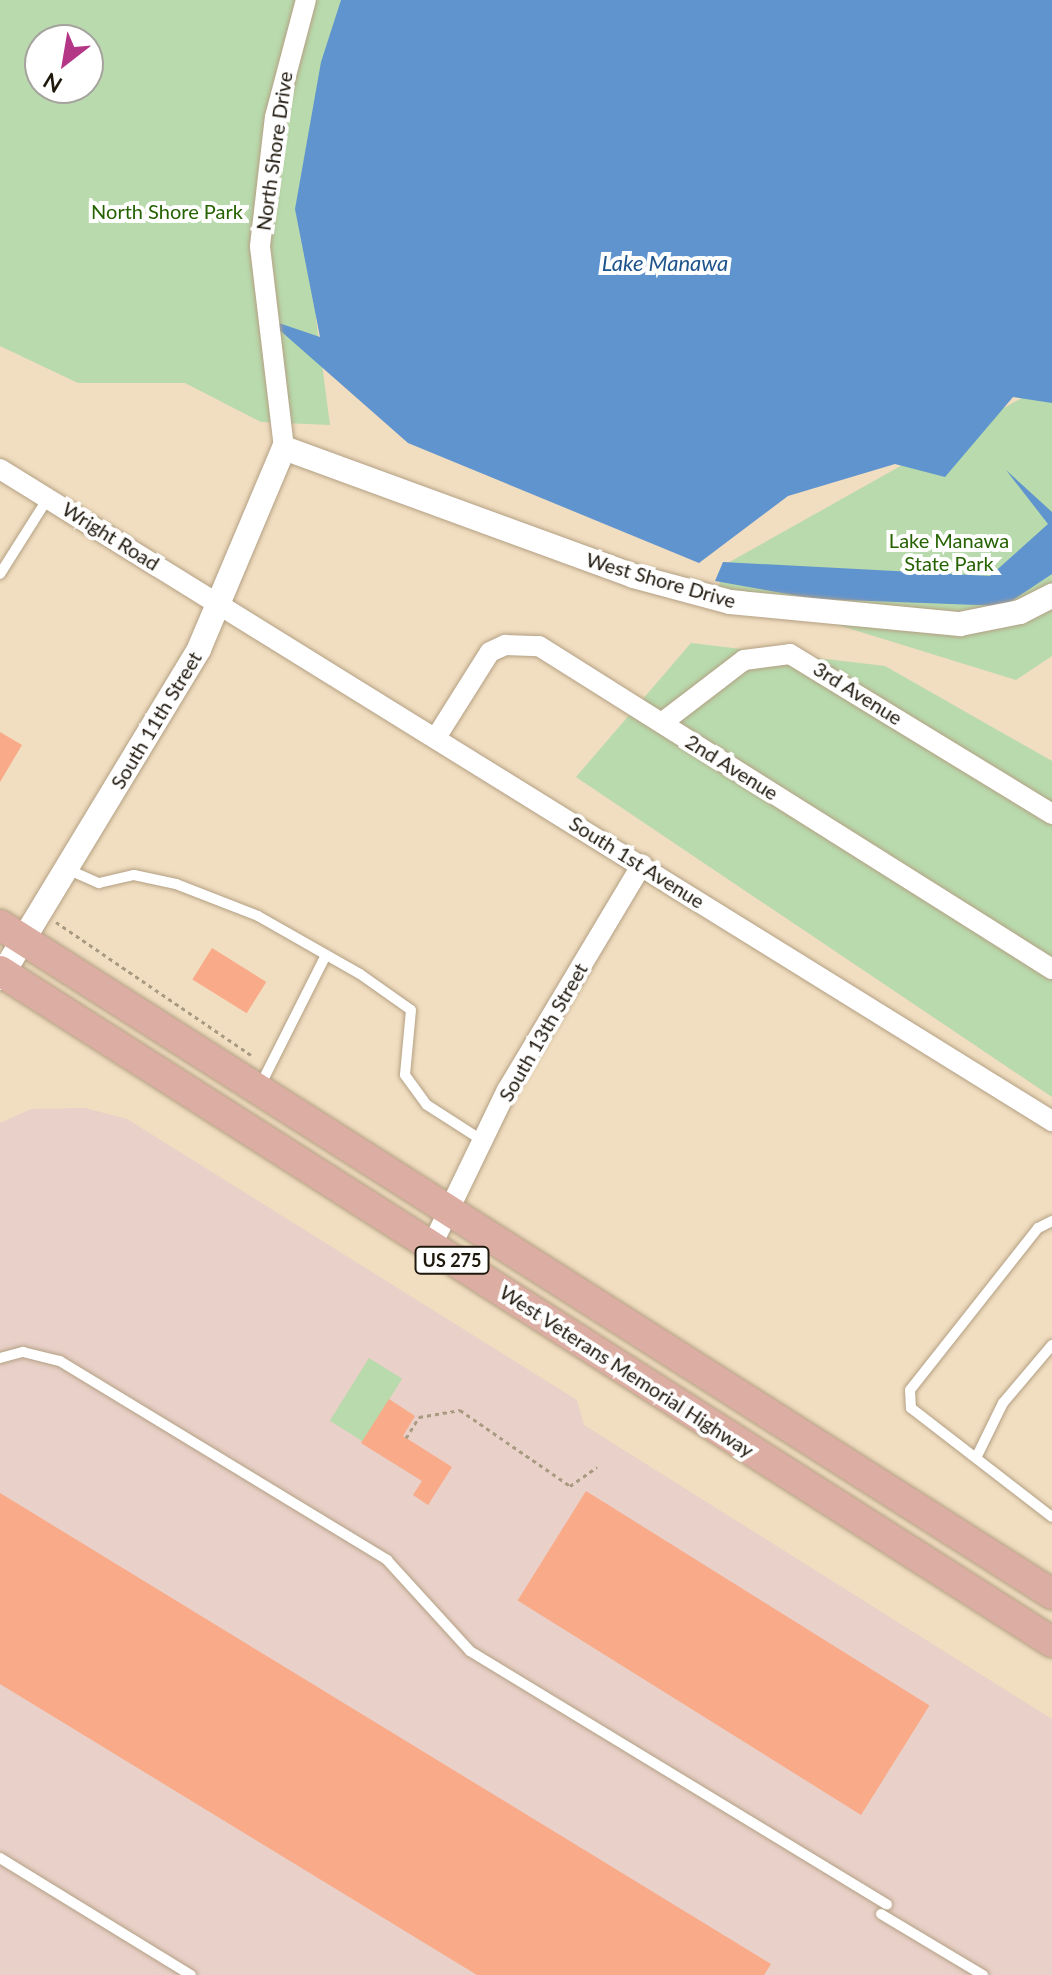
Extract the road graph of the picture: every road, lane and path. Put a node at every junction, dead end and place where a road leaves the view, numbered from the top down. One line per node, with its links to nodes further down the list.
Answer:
1 (306, 0): 2 (street, North Shore Drive)
2 (284, 448): 6 (street, West Shore Drive); 7 (street, South 11th Street)
3 (0, 469): 4 (street, Wright Road)
4 (48, 498): 5 (lane); 7 (street, Wright Road)
5 (0, 574)
6 (1052, 596)
7 (221, 605): 9 (street, South 1st Avenue); 12 (street, South 11th Street)
8 (663, 722): 9 (street, 2nd Avenue); 10 (street, 3rd Avenue); 15 (street, 2nd Avenue)
9 (437, 736): 11 (street, South 1st Avenue)
10 (1052, 814)
11 (642, 864): 18 (street, South 1st Avenue); 19 (street, South 13th Street)
12 (67, 869): 13 (street, South 11th Street); 14 (lane)
13 (12, 932): 16 (street, South 11th Street); 17 (main road, West Veterans Memorial Highway / US 275)
14 (326, 955): 17 (lane); 19 (lane)
15 (1052, 969)
16 (1, 974): 22 (main road, West Veterans Memorial Highway / US 275)
17 (258, 1089): 20 (main road, West Veterans Memorial Highway / US 275)
18 (1052, 1121)
19 (485, 1142): 20 (street, South 13th Street)
20 (452, 1213): 22 (street, South 13th Street); 29 (main road, West Veterans Memorial Highway / US 275)
21 (1052, 1221): 26 (lane)
22 (431, 1247): 30 (main road, West Veterans Memorial Highway / US 275)
23 (1052, 1345): 26 (lane)
24 (0, 1358): 33 (lane)
25 (406, 1438): 27 (path)
26 (977, 1456): 28 (lane)
27 (597, 1467)
28 (1052, 1517)
29 (1052, 1594)
30 (1052, 1642)
31 (0, 1858): 32 (lane)
32 (191, 1975)
33 (983, 1975)

